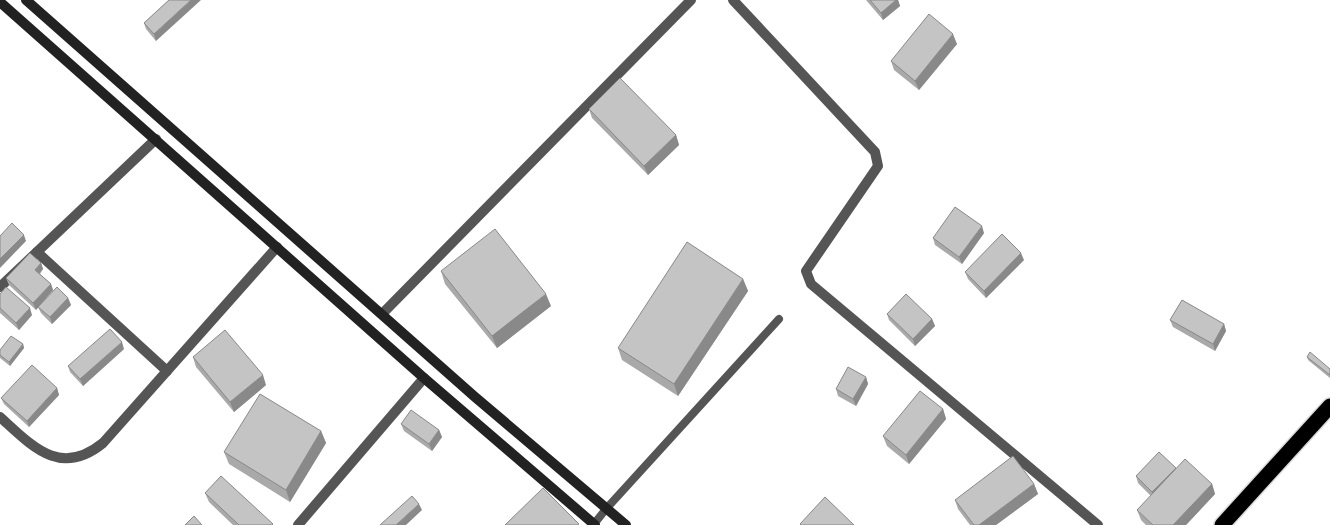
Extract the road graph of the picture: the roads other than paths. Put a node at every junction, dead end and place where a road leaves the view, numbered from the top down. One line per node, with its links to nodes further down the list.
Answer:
1 (691, 0): 9 (street)
2 (733, 0): 19 (street)
3 (30, 1): 9 (street)
4 (0, 2): 5 (street)
5 (156, 139): 6 (street); 7 (street)
6 (277, 247): 11 (street); 12 (street)
7 (37, 252): 8 (street); 11 (street)
8 (0, 286)
9 (382, 314): 15 (street)
10 (779, 320): 15 (lane)
11 (167, 371): 14 (street)
12 (424, 378): 16 (street); 17 (street)
13 (1330, 406): 20 (highway)
14 (0, 417)
15 (606, 508): 17 (lane); 18 (street)
16 (298, 525)
17 (595, 525)
18 (626, 525)
19 (1098, 525)
20 (1222, 525)

